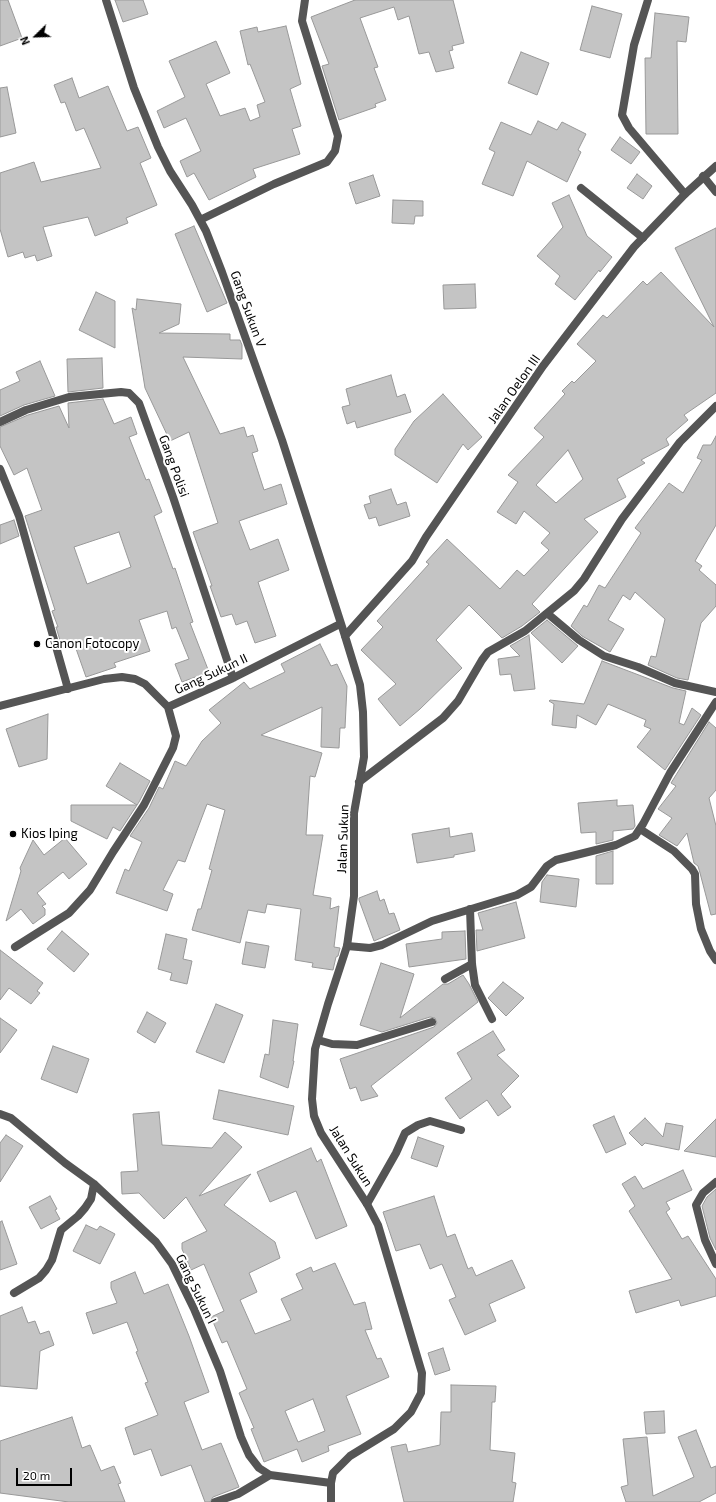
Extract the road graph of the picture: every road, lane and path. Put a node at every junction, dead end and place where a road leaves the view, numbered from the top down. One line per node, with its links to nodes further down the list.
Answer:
1 (106, 0): 9 (street, Gang Sukun V)
2 (305, 0): 9 (street)
3 (648, 0): 8 (street)
4 (716, 166): 5 (street, Jalan Oelon III)
5 (703, 176): 7 (street); 8 (street, Jalan Oelon III)
6 (581, 188): 10 (street)
7 (716, 192)
8 (685, 194): 10 (street, Jalan Oelon III)
9 (200, 220): 15 (street, Gang Sukun V)
10 (643, 238): 16 (street, Jalan Oelon III)
11 (716, 406): 14 (street)
12 (0, 422): 17 (street, Gang Polisi)
13 (0, 468): 18 (street)
14 (548, 614): 19 (street); 23 (street)
15 (340, 624): 16 (street, Gang Sukun V); 17 (street, Gang Sukun II)
16 (345, 636): 23 (street, Jalan Sukun)
17 (233, 678): 22 (street, Gang Sukun II)
18 (68, 689): 21 (street, Gang Sukun II); 22 (street, Gang Sukun II)
19 (716, 692)
20 (716, 702): 24 (street)
21 (0, 706)
22 (168, 707): 27 (street)
23 (359, 782): 26 (street, Jalan Sukun)
24 (640, 829): 25 (street); 28 (street)
25 (470, 908): 26 (street); 29 (street)
26 (347, 946): 33 (street, Jalan Sukun)
27 (15, 948)
28 (716, 960)
29 (472, 964): 30 (street); 31 (street)
30 (445, 979)
31 (492, 1019)
32 (432, 1022): 33 (street)
33 (318, 1040): 38 (street, Jalan Sukun)
34 (0, 1114): 37 (street, Gang Sukun I)
35 (462, 1130): 38 (street)
36 (716, 1182): 39 (street)
37 (94, 1184): 40 (street); 41 (street, Gang Sukun I)
38 (367, 1204): 42 (street, Jalan Sukun)
39 (716, 1264)
40 (14, 1293)
41 (270, 1475): 42 (street); 43 (street)
42 (331, 1483): 44 (street, Jalan Sukun)
43 (215, 1502)
44 (332, 1502)

